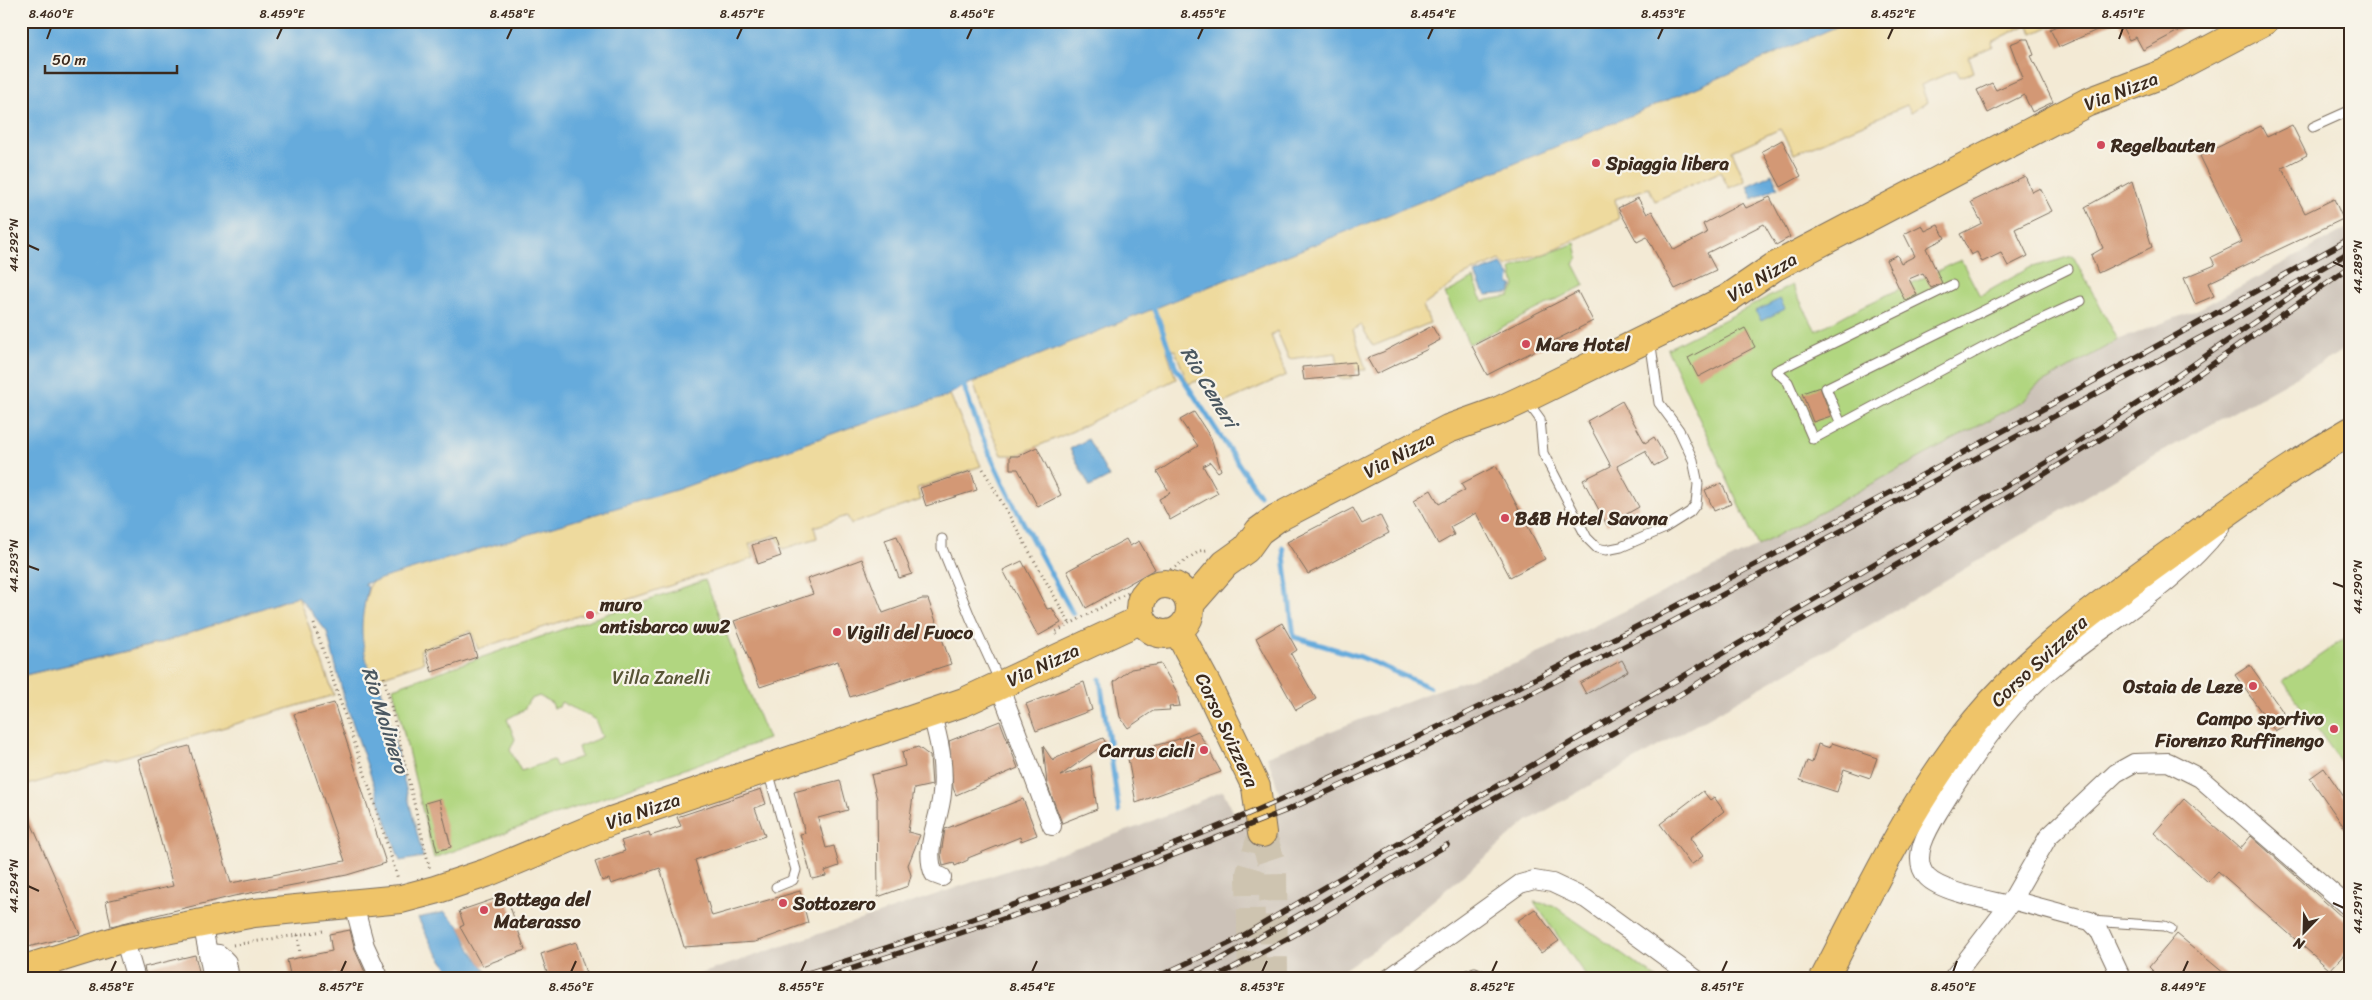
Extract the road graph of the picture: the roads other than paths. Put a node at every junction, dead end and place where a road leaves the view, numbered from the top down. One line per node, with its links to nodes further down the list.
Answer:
1 (2264, 21): 7 (main road, Via Nizza)
2 (2351, 110): 3 (lane)
3 (2313, 128)
4 (2068, 269): 9 (lane)
5 (1952, 284): 9 (lane)
6 (2081, 301): 9 (lane)
7 (1649, 336): 8 (main road, Via Nizza); 8 (lane)
8 (1526, 398): 12 (main road, Via Nizza)
9 (1841, 424)
10 (2351, 431): 11 (main road, Corso Svizzera)
11 (2238, 505): 24 (street); 40 (main road, Corso Svizzera)
12 (1259, 531): 14 (main road); 14 (main road)
13 (942, 540): 17 (lane)
14 (1184, 596): 15 (main road); 16 (main road)
15 (1142, 619): 16 (main road); 17 (main road, Via Nizza)
16 (1178, 631): 21 (main road, Corso Svizzera)
17 (1000, 685): 18 (main road, Via Nizza); 20 (street, Via Nizza)
18 (931, 712): 19 (main road, Via Nizza); 22 (street)
19 (767, 768): 23 (lane); 25 (main road, Via Nizza)
20 (1052, 826)
21 (1262, 833)
22 (942, 877)
23 (776, 887)
24 (2011, 903): 26 (street); 27 (street); 41 (street)
25 (354, 905): 30 (main road, Via Nizza); 35 (street)
26 (2351, 909)
27 (2090, 921): 28 (lane); 42 (street)
28 (2171, 930)
29 (124, 938): 30 (main road, Via Nizza); 31 (main road, Via Nizza); 32 (street)
30 (206, 941): 33 (street); 34 (street)
31 (38, 971)
32 (136, 979)
33 (213, 979)
34 (230, 979)
35 (380, 979)
36 (1388, 979): 39 (street)
37 (1458, 979): 38 (lane)
38 (1490, 979)
39 (1696, 979)
40 (1824, 979)
41 (1952, 979)
42 (2122, 979)

